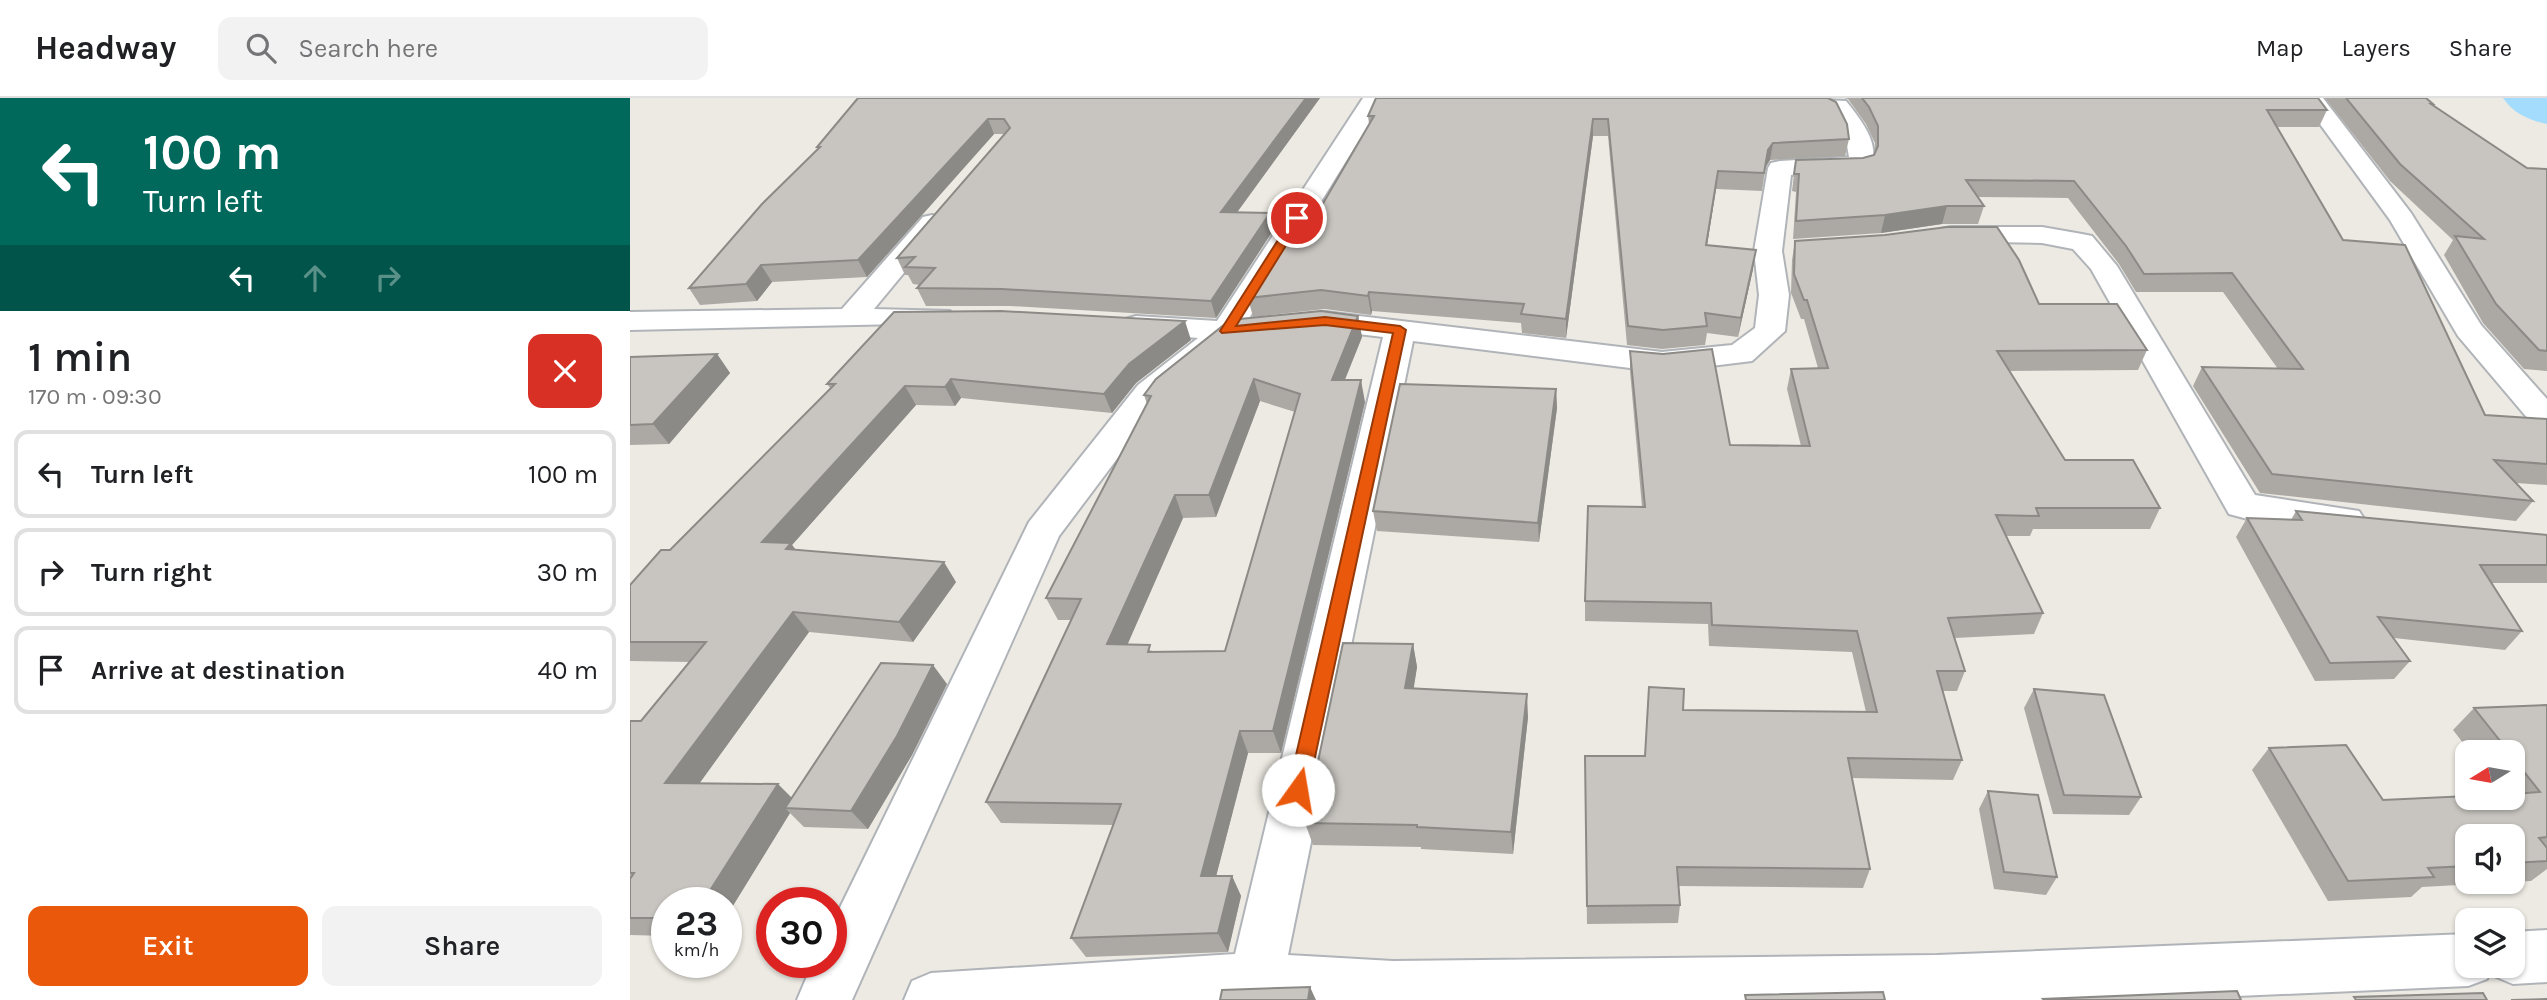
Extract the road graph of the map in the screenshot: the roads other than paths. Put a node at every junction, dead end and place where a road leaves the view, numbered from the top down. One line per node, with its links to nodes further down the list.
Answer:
1 (1374, 98): 11 (street)
2 (2312, 98): 12 (street)
3 (1765, 103): 10 (street)
4 (949, 204): 6 (street)
5 (1918, 239): 13 (street)
6 (851, 317): 7 (street); 8 (street)
7 (970, 317)
8 (630, 321)
9 (1105, 323): 11 (street)
10 (1400, 330): 11 (street); 17 (street)
11 (1226, 331): 20 (street)
12 (2547, 420)
13 (2380, 523)
14 (2547, 956): 15 (street)
15 (2525, 957)
16 (2455, 961): 18 (street)
17 (1256, 980): 19 (street); 21 (street)
18 (1939, 991): 19 (street)
19 (1391, 994)
20 (824, 1000)
21 (931, 1000)

